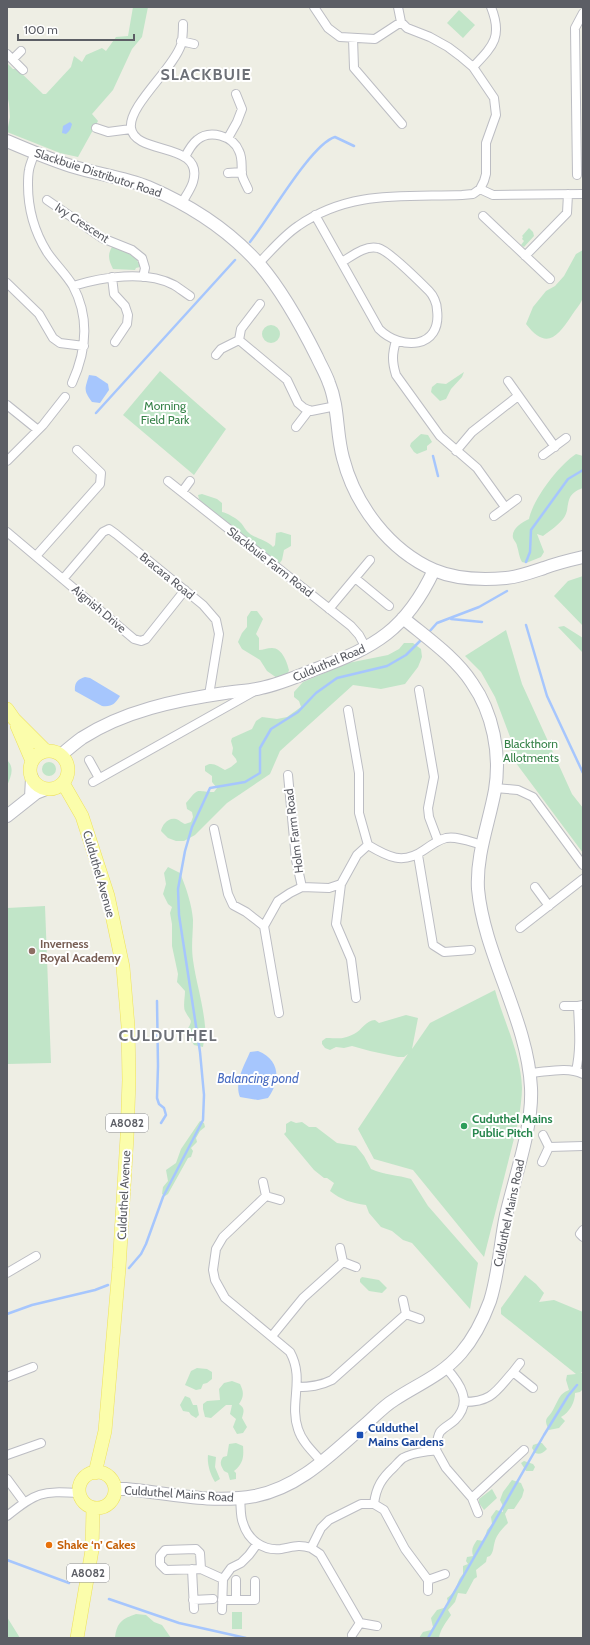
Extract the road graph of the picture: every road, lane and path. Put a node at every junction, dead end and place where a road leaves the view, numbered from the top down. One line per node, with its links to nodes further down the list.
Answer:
1 (314, 7): 8 (street)
2 (398, 7): 6 (street)
3 (491, 7): 13 (street)
4 (578, 7): 5 (street)
5 (583, 12): 16 (street)
6 (401, 22): 8 (street); 13 (street)
7 (183, 24): 9 (street)
8 (353, 38): 17 (street)
9 (181, 41): 10 (street); 19 (street)
10 (194, 44)
11 (21, 51): 12 (street)
12 (10, 57): 14 (street)
13 (473, 67): 28 (street)
14 (23, 70)
15 (236, 94): 20 (street)
16 (580, 117): 26 (street)
17 (402, 124)
18 (96, 128): 19 (street)
19 (131, 129): 23 (street)
20 (228, 138): 23 (street); 24 (street)
21 (7, 141): 22 (street, Slackbuie Distributor Road)
22 (34, 152): 32 (street, Slackbuie Distributor Road); 42 (street)
23 (185, 157): 32 (street)
24 (242, 172): 25 (street); 27 (street)
25 (228, 174)
26 (577, 175)
27 (248, 189)
28 (480, 189): 29 (street); 33 (street)
29 (568, 194): 30 (street); 35 (street)
30 (583, 194)
31 (46, 200): 39 (street, Ivy Crescent)
32 (182, 203): 37 (street, Slackbuie Distributor Road)
33 (315, 215): 36 (street); 37 (street)
34 (483, 216): 35 (street)
35 (525, 256): 40 (street)
36 (342, 262): 46 (street); 46 (street)
37 (258, 264): 55 (street, Slackbuie Distributor Road)
38 (112, 277): 39 (street); 42 (street); 47 (street)
39 (143, 277): 43 (street)
40 (550, 279)
41 (7, 283): 48 (street)
42 (73, 286): 48 (street)
43 (190, 296)
44 (260, 304): 45 (street)
45 (239, 340): 49 (street); 56 (street)
46 (396, 341): 62 (street)
47 (115, 342)
48 (84, 346): 51 (street)
49 (216, 355)
50 (508, 381): 52 (street)
51 (72, 384)
52 (518, 396): 60 (street); 62 (street)
53 (65, 397): 58 (street)
54 (7, 404): 58 (street)
55 (336, 406): 56 (street); 75 (street, Slackbuie Distributor Road)
56 (308, 410): 57 (street)
57 (296, 427)
58 (38, 430): 64 (street)
59 (566, 438): 60 (street)
60 (555, 447): 63 (street)
61 (77, 450): 72 (street)
62 (456, 451): 69 (street)
63 (543, 455)
64 (7, 461)
65 (168, 481): 67 (street, Slackbuie Farm Road)
66 (190, 481): 67 (street)
67 (182, 492): 80 (street, Slackbuie Farm Road)
68 (517, 499): 69 (street)
69 (505, 508): 70 (street)
70 (494, 516)
71 (7, 532): 72 (street, Aignish Drive)
72 (36, 556): 77 (street, Aignish Drive)
73 (583, 557): 75 (street, Slackbuie Distributor Road)
74 (370, 560): 76 (street)
75 (434, 570): 81 (street, Culduthel Road)
76 (355, 578): 79 (street); 80 (street)
77 (63, 579): 78 (street, Bracara Road); 78 (street, Aignish Drive)
78 (185, 590): 85 (street, Bracara Road)
79 (388, 606)
80 (329, 609): 82 (street, Slackbuie Farm Road)
81 (403, 618): 82 (street, Culduthel Road); 95 (street, Culduthel Mains Road)
82 (366, 648): 83 (street, Culduthel Road)
83 (261, 688): 85 (street, Culduthel Road); 90 (street, Culduthel Road)
84 (419, 690): 100 (street)
85 (210, 695): 89 (street, Culduthel Road)
86 (348, 710): 101 (street)
87 (10, 714): 88 (main road); 91 (main road)
88 (46, 751): 89 (main road); 91 (main road)
89 (61, 755): 94 (main road)
90 (89, 760)
91 (32, 762): 93 (main road)
92 (288, 775): 107 (street, Holm Farm Road)
93 (32, 778): 96 (main road); 97 (street)
94 (63, 783): 96 (main road); 150 (main road, Culduthel Avenue / A8082)
95 (495, 788): 102 (street, Culduthel Mains Road); 104 (street)
96 (46, 789): 97 (street)
97 (31, 797): 98 (street)
98 (7, 816)
99 (214, 828): 110 (street)
100 (438, 841): 102 (street); 103 (street)
101 (368, 845): 103 (street); 106 (street)
102 (482, 845): 118 (street, Culduthel Mains Road)
103 (418, 855): 112 (street)
104 (583, 865)
105 (583, 879): 109 (street)
106 (341, 884): 107 (street, Holm Farm Road); 113 (street)
107 (302, 887): 110 (street, Holm Farm Road)
108 (535, 887): 109 (street)
109 (549, 906): 111 (street)
110 (264, 926): 116 (street)
111 (520, 928)
112 (472, 950)
113 (356, 998)
114 (564, 1006): 115 (street)
115 (581, 1006): 117 (street)
116 (279, 1012)
117 (580, 1072): 118 (street)
118 (530, 1073): 139 (street, Culduthel Mains Road)
119 (543, 1135): 121 (street)
120 (583, 1146): 121 (street)
121 (549, 1147): 122 (street)
122 (542, 1162)
123 (263, 1182): 124 (street)
124 (266, 1196): 125 (street); 136 (street)
125 (280, 1200)
126 (583, 1230): 127 (street)
127 (583, 1237)
128 (340, 1248): 130 (street)
129 (36, 1256): 132 (street)
130 (343, 1262): 131 (street); 136 (street)
131 (356, 1267)
132 (7, 1273)
133 (403, 1300): 134 (street)
134 (406, 1314): 135 (street); 142 (street)
135 (420, 1319)
136 (272, 1336): 142 (street)
137 (520, 1363): 140 (street)
138 (33, 1367): 141 (street)
139 (446, 1368): 144 (street); 149 (street, Culduthel Mains Road)
140 (513, 1372): 143 (street); 144 (street)
141 (7, 1377)
142 (297, 1387): 149 (street)
143 (533, 1388)
144 (464, 1402): 146 (street)
145 (41, 1442): 148 (street)
146 (436, 1450): 155 (street); 157 (street)
147 (524, 1450): 155 (street)
148 (7, 1455)
149 (322, 1462): 154 (street, Culduthel Mains Road)
150 (95, 1473): 152 (main road); 153 (main road)
151 (7, 1480): 156 (street)
152 (115, 1489): 154 (street, Culduthel Mains Road); 158 (main road)
153 (79, 1493): 156 (street); 158 (main road)
154 (240, 1498): 161 (street)
155 (472, 1498): 159 (street)
156 (24, 1502): 160 (street)
157 (374, 1504): 162 (street); 169 (street)
158 (93, 1508): 180 (main road, A8082)
159 (478, 1513)
160 (7, 1516)
161 (257, 1544): 162 (street); 166 (street)
162 (311, 1548): 177 (street)
163 (192, 1569): 164 (street); 164 (street); 172 (street)
164 (201, 1569): 166 (street)
165 (445, 1574): 169 (street)
166 (223, 1579): 173 (street)
167 (236, 1580): 174 (street)
168 (255, 1580): 174 (street)
169 (428, 1580): 170 (street)
170 (428, 1592)
171 (213, 1599): 172 (street)
172 (193, 1600): 175 (street)
173 (222, 1600): 174 (street); 176 (street)
174 (236, 1600)
175 (194, 1609)
176 (222, 1610)
177 (360, 1623): 178 (street); 179 (street)
178 (377, 1626)
179 (352, 1635)
180 (77, 1638)

